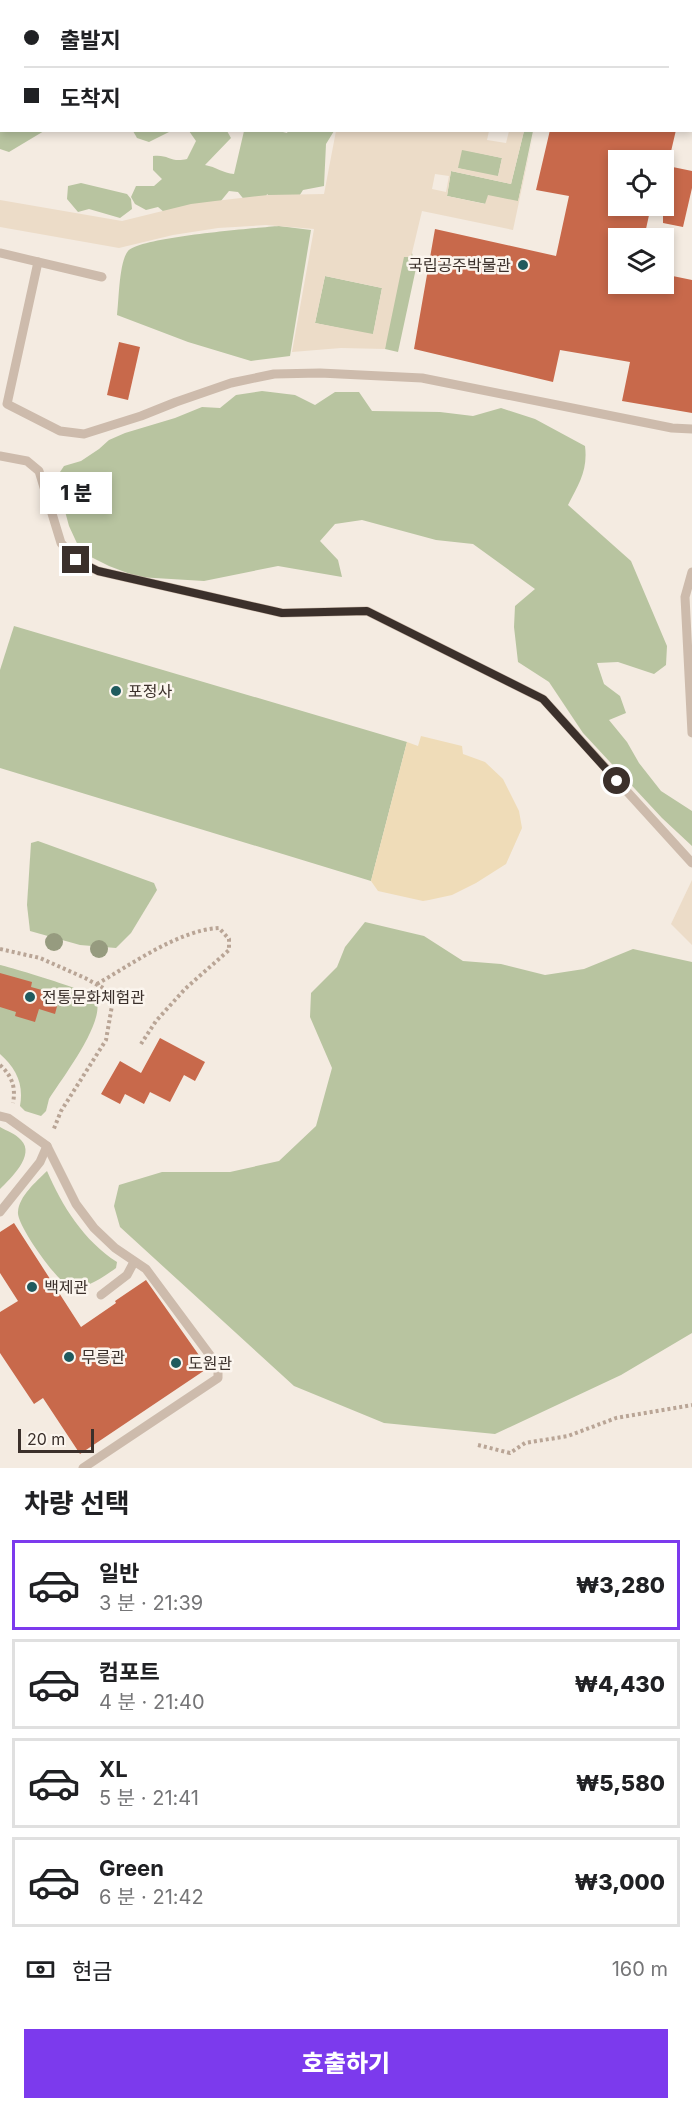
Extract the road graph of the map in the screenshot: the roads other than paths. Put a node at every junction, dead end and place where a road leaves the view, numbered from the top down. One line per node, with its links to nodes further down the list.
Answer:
1 (0, 253): 2 (lane)
2 (38, 262): 3 (lane); 4 (lane)
3 (102, 277)
4 (692, 429)
5 (0, 456): 8 (lane)
6 (692, 572): 7 (lane)
7 (692, 733)
8 (692, 863)
9 (4, 1117): 10 (lane)
10 (47, 1146): 11 (lane); 12 (lane)
11 (0, 1212)
12 (134, 1262): 13 (lane); 14 (lane)
13 (101, 1295)
14 (83, 1468)

